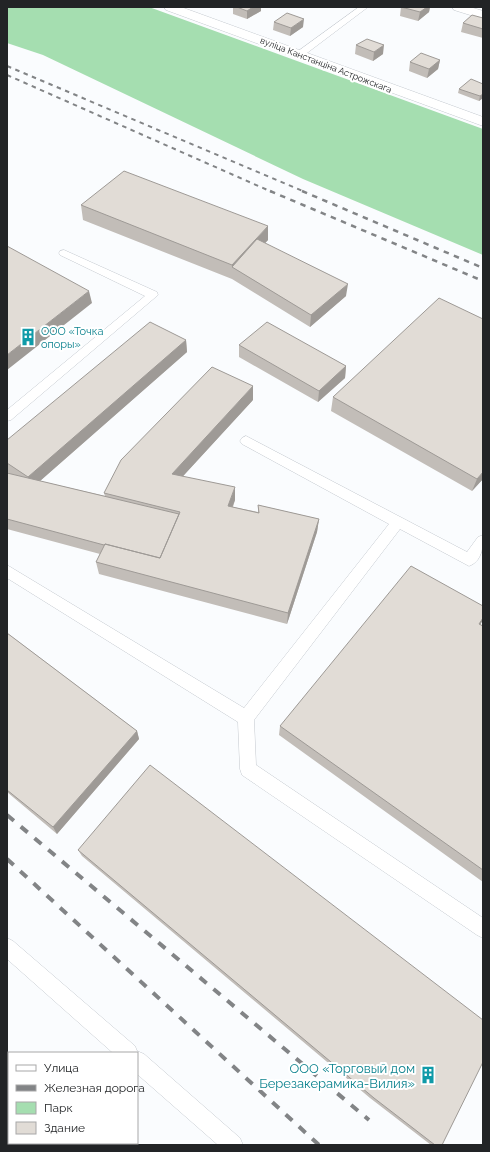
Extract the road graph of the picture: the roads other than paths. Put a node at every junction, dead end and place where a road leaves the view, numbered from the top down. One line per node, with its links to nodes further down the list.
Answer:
1 (170, 7): 5 (street, вуліца Канстанціна Астрожскага)
2 (364, 7): 5 (lane)
3 (458, 7): 4 (street)
4 (483, 15)
5 (300, 54): 6 (street, вуліца Канстанціна Астрожскага)
6 (483, 122)
7 (64, 253): 8 (lane)
8 (7, 417)
9 (246, 441): 10 (lane)
10 (398, 522): 11 (lane); 13 (lane)
11 (483, 541)
12 (7, 571): 13 (lane)
13 (246, 718): 14 (lane)
14 (483, 930)
15 (7, 947): 16 (lane)
16 (127, 1052)
17 (138, 1062): 18 (lane)
18 (233, 1145)

